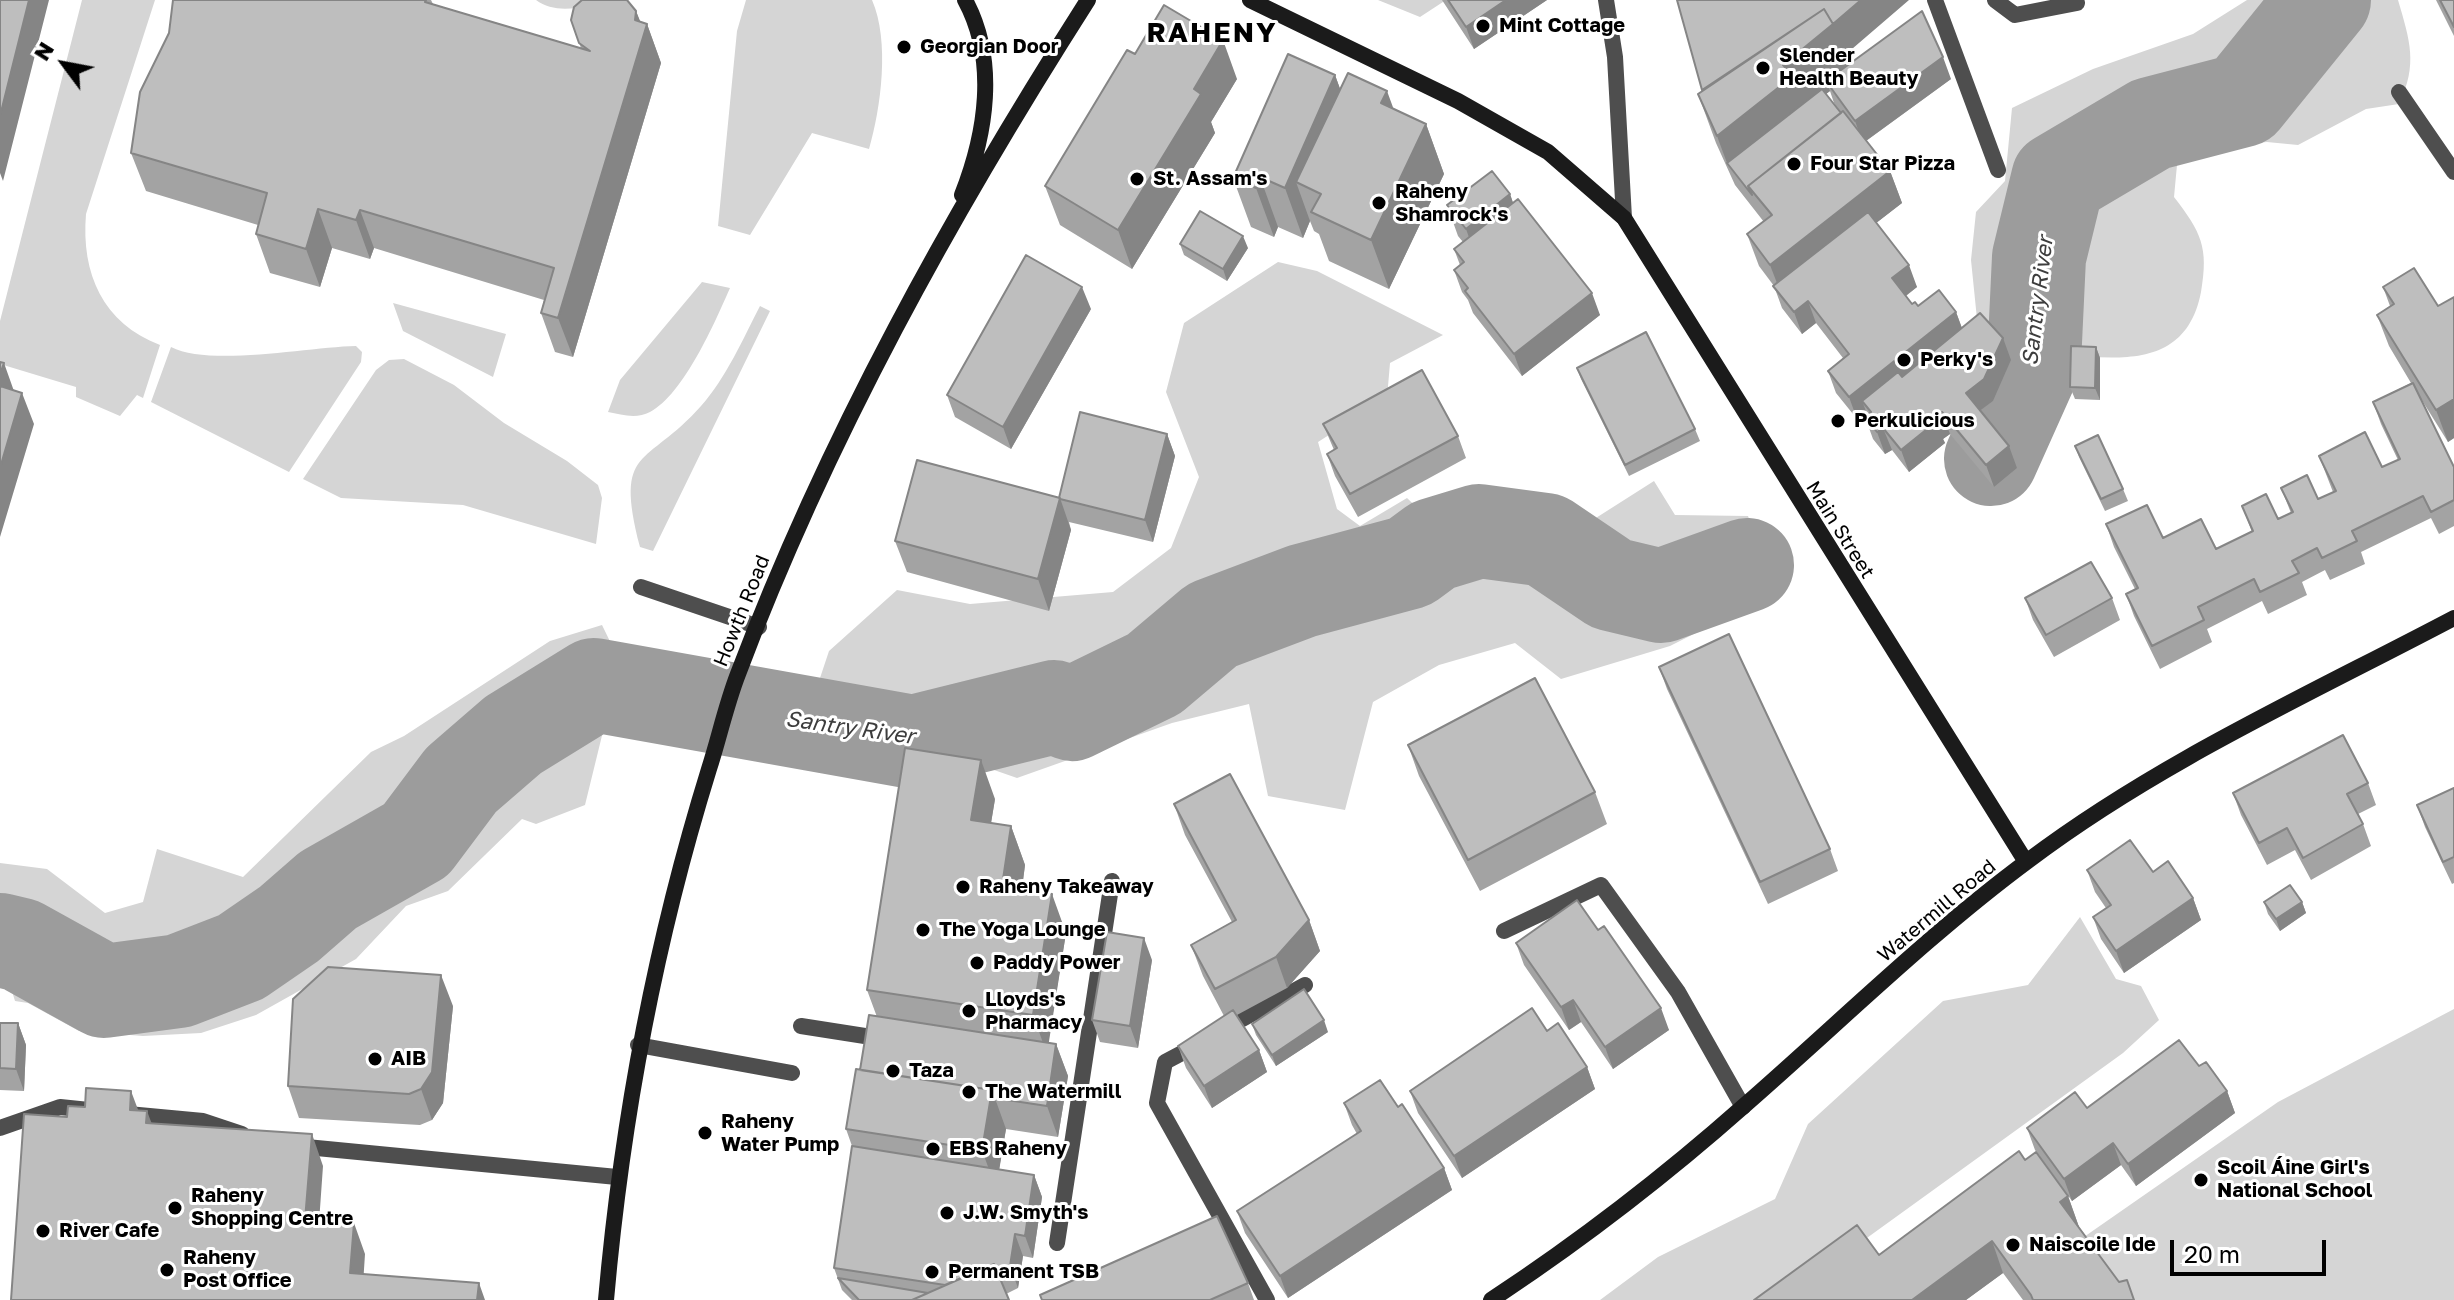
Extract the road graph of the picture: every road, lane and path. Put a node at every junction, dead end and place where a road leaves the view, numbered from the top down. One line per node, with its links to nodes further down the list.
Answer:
1 (965, 0): 12 (main road)
2 (1088, 0): 12 (main road, Howth Road)
3 (1250, 0): 11 (main road, Main Street)
4 (1606, 0): 11 (street)
5 (1935, 0): 9 (street)
6 (1995, 0): 7 (street)
7 (2077, 3)
8 (2399, 92): 10 (street)
9 (1998, 170)
10 (2454, 172)
11 (1624, 218): 16 (main road, Main Street)
12 (942, 245): 15 (main road, Howth Road)
13 (641, 587): 15 (street)
14 (2454, 618): 16 (main road, Watermill Road)
15 (759, 627): 22 (main road, Howth Road)
16 (2026, 862): 24 (main road, Watermill Road)
17 (1112, 881): 29 (street)
18 (1504, 931): 24 (street)
19 (1305, 985): 31 (street)
20 (801, 1026): 21 (street)
21 (895, 1040)
22 (638, 1045): 23 (street); 28 (main road, Howth Road)
23 (792, 1073)
24 (1743, 1107): 32 (main road, Watermill Road)
25 (0, 1128): 26 (street)
26 (254, 1139)
27 (282, 1144): 28 (street)
28 (617, 1177): 30 (main road, Howth Road)
29 (1057, 1243)
30 (606, 1300)
31 (1267, 1300)
32 (1491, 1300)

